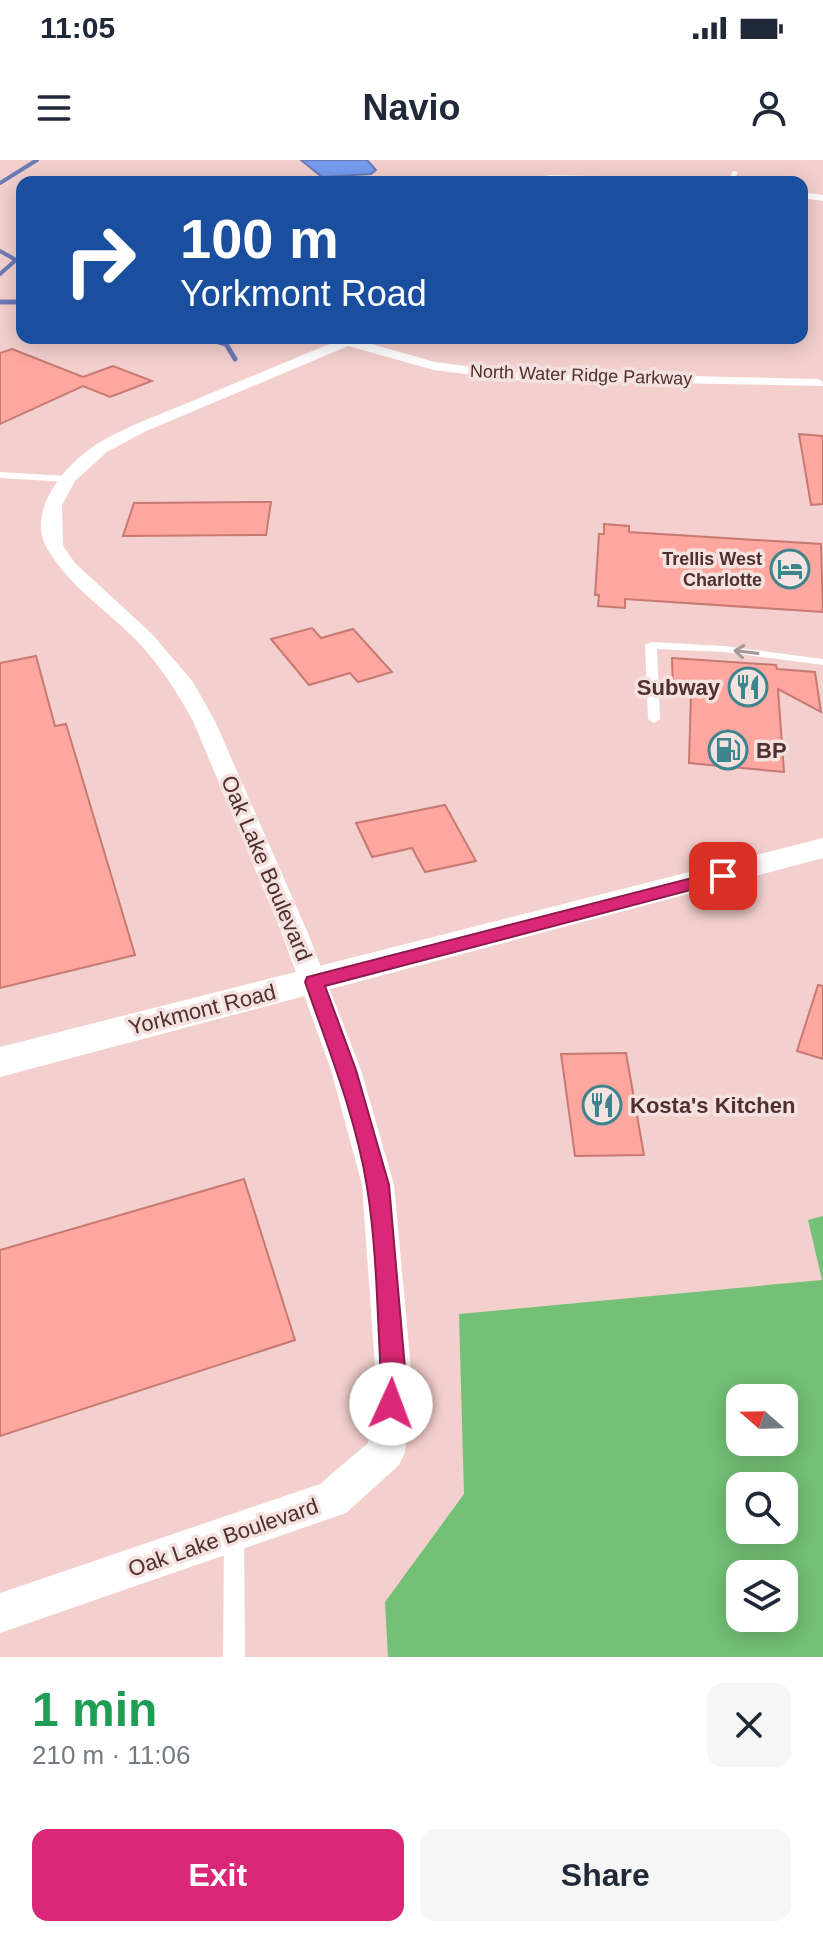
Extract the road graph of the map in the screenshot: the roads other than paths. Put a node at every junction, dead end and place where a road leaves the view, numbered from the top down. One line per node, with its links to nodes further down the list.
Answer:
1 (342, 344): 5 (street, Oak Lake Boulevard)
2 (365, 344): 3 (street, North Water Ridge Parkway)
3 (821, 384)
4 (0, 475): 5 (lane)
5 (67, 479): 9 (street, Oak Lake Boulevard)
6 (823, 662): 7 (lane, one-way to 7)
7 (654, 719)
8 (823, 848): 9 (street, Yorkmont Road)
9 (314, 982): 10 (street, Yorkmont Road); 11 (street, Oak Lake Boulevard)
10 (0, 1062)
11 (234, 1533): 12 (street, Oak Lake Boulevard); 13 (lane)
12 (0, 1613)
13 (234, 1657)

